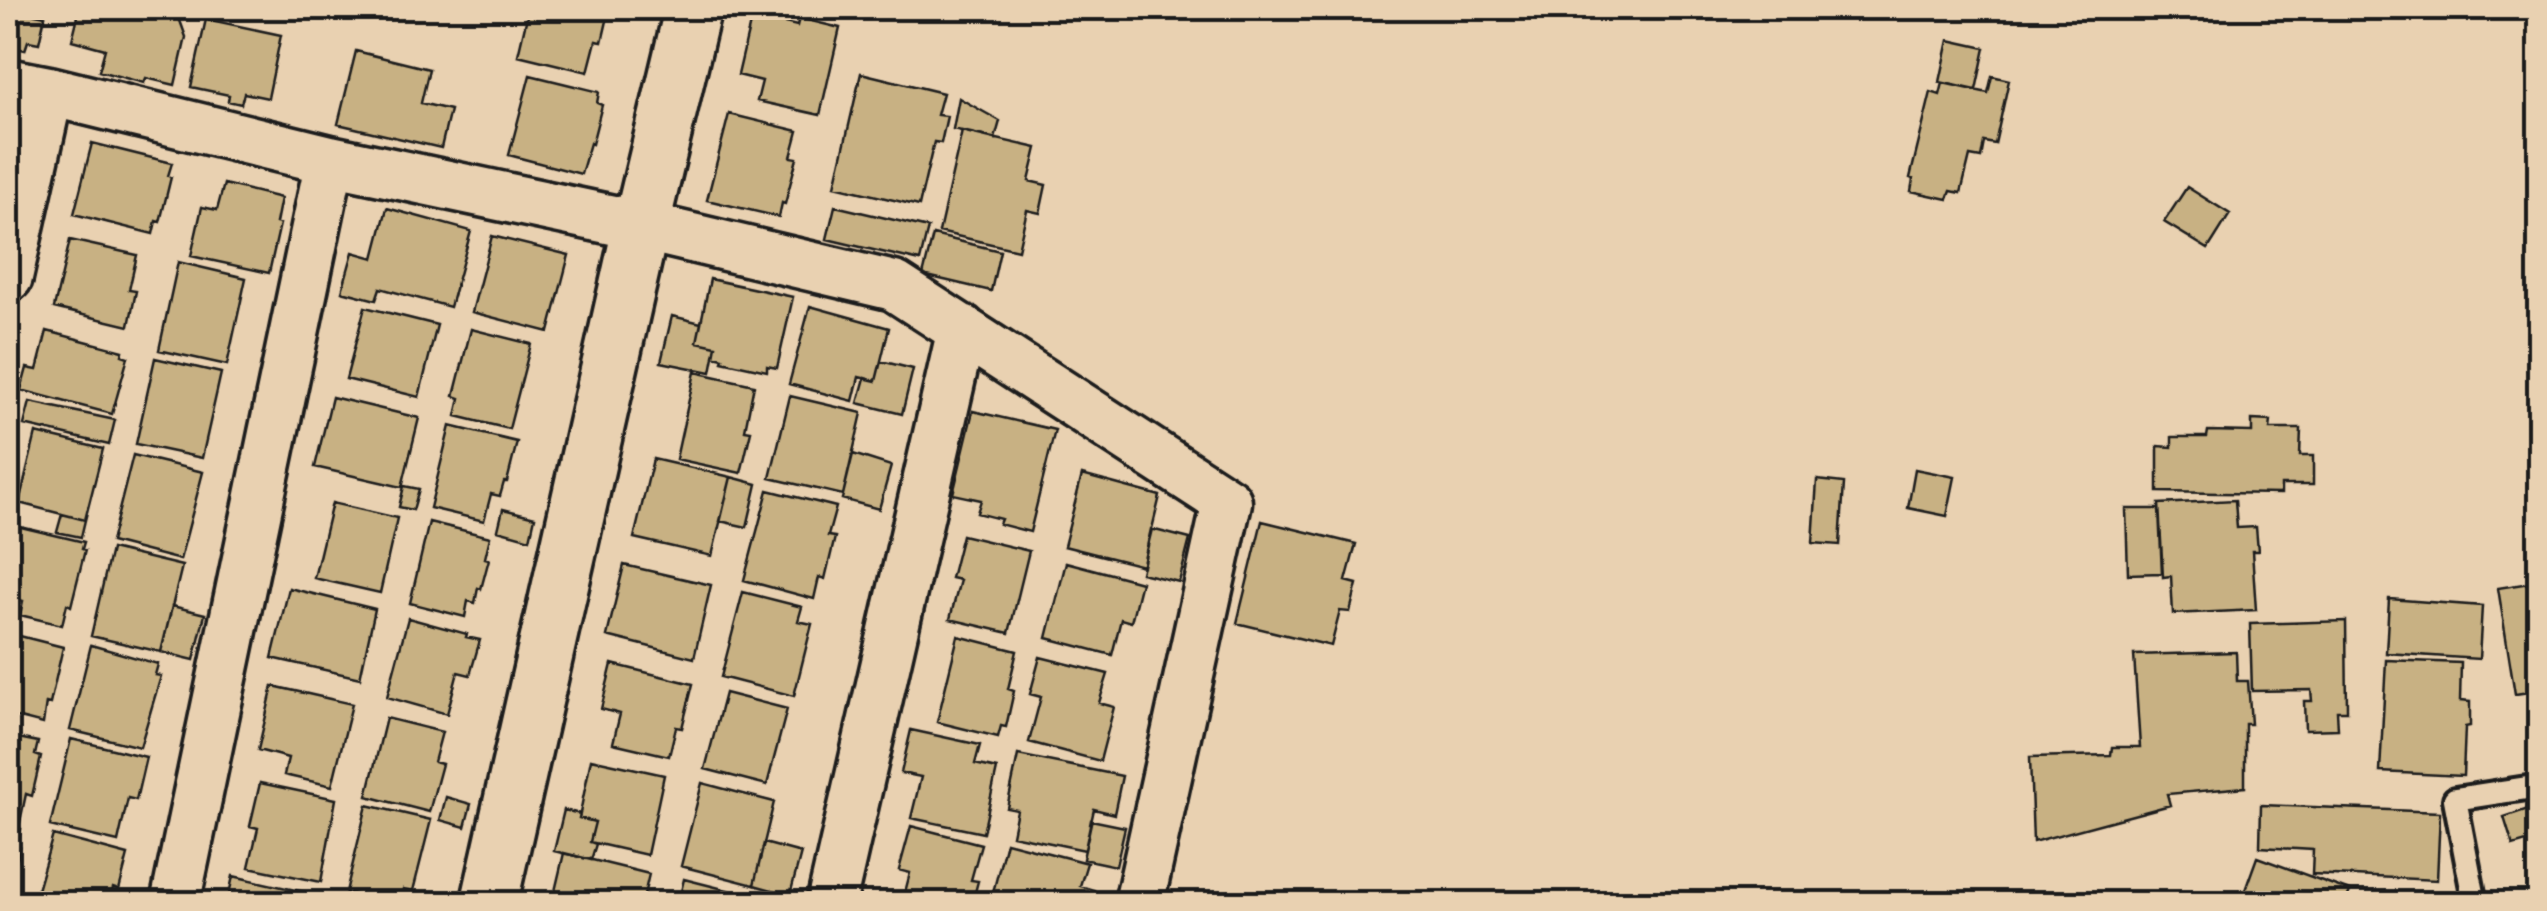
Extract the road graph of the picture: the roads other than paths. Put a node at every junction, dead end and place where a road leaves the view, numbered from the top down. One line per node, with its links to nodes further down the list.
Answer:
1 (693, 8): 4 (street)
2 (28, 87): 3 (street); 5 (street)
3 (330, 160): 4 (street); 8 (street)
4 (642, 226): 6 (street); 9 (street)
5 (8, 277)
6 (962, 329): 10 (street); 11 (street)
7 (2540, 786): 12 (lane)
8 (175, 904)
9 (489, 904)
10 (831, 904)
11 (1139, 904)
12 (2475, 904)

